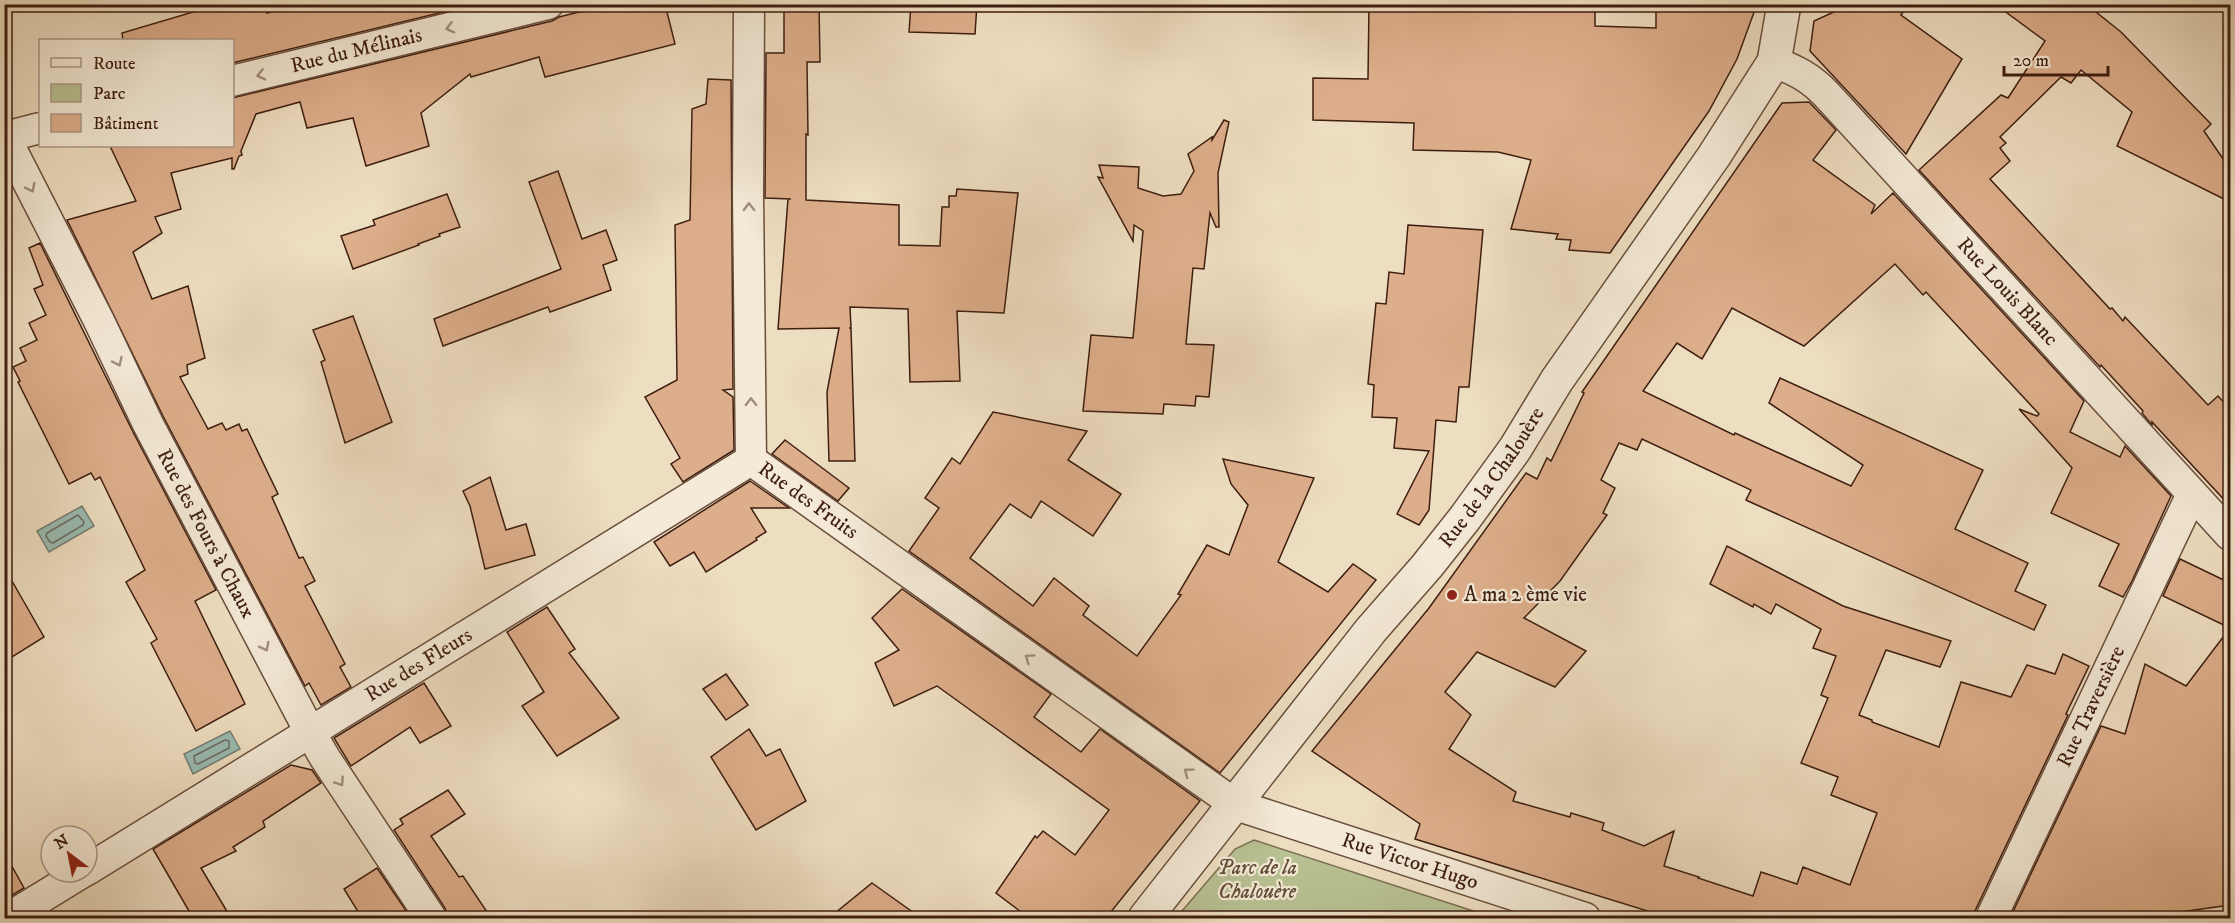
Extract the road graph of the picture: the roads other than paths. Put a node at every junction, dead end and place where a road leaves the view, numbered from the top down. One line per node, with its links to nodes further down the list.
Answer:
1 (548, 4): 5 (street, Rue du Mélinais, one-way to 5)
2 (749, 4): 8 (street, Rue des Fruits, one-way to 2)
3 (1784, 4): 4 (street, Rue de la Chalouère)
4 (1774, 62): 9 (street, Rue Louis Blanc); 12 (street, Rue de la Chalouère)
5 (234, 81)
6 (39, 128): 7 (street)
7 (5, 136): 11 (street, Rue des Fours à Chaux, one-way to 11)
8 (752, 460): 11 (street, Rue des Fleurs); 12 (street, Rue des Fruits, one-way to 8)
9 (2192, 494): 10 (street, Rue Louis Blanc); 19 (street, Rue Traversière)
10 (2230, 535)
11 (310, 732): 13 (street, Rue des Fleurs); 16 (street, Rue des Fours à Chaux, one-way to 16)
12 (1236, 805): 17 (street, Rue de la Chalouère); 18 (street, Rue Victor Hugo)
13 (99, 862)
14 (64, 884): 15 (street, Rue des Fleurs)
15 (8, 918)
16 (431, 918)
17 (1145, 918)
18 (1585, 918)
19 (1991, 918)

